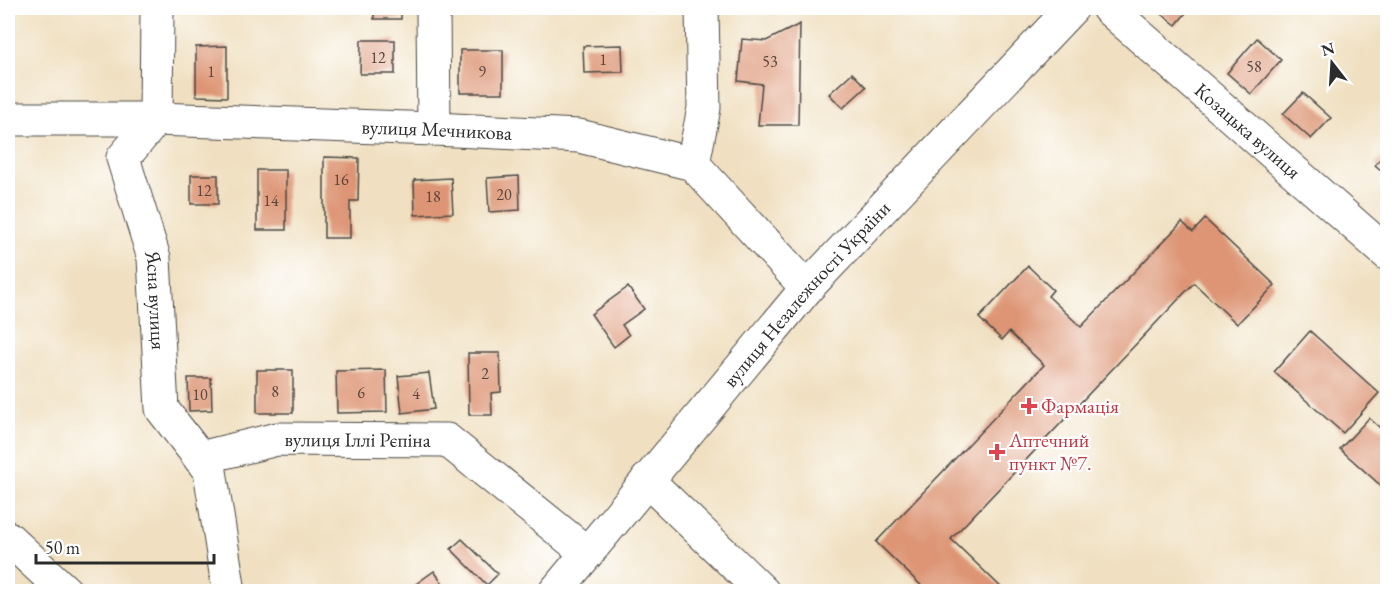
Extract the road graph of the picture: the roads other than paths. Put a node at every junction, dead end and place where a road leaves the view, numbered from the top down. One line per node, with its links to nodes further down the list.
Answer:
1 (157, 8): 7 (street)
2 (433, 8): 8 (street)
3 (702, 8): 9 (street)
4 (1072, 8): 11 (street, вулиця Незалежності України)
5 (1108, 8): 10 (street, Козацька вулиця)
6 (8, 118): 7 (street, вулиця Мечникова)
7 (156, 119): 8 (street, вулиця Мечникова); 12 (street, Ясна вулиця)
8 (434, 129): 9 (street, вулиця Мечникова)
9 (693, 164): 11 (street)
10 (1388, 254)
11 (807, 288): 13 (street, вулиця Незалежності України)
12 (200, 458): 15 (street, вулиця Іллі Рєпіна); 18 (street, Ясна вулиця)
13 (647, 480): 15 (street, вулиця Незалежності України); 16 (street)
14 (8, 538): 17 (street)
15 (587, 553): 19 (street, вулиця Незалежності України)
16 (755, 588)
17 (66, 591)
18 (229, 591)
19 (555, 591)

